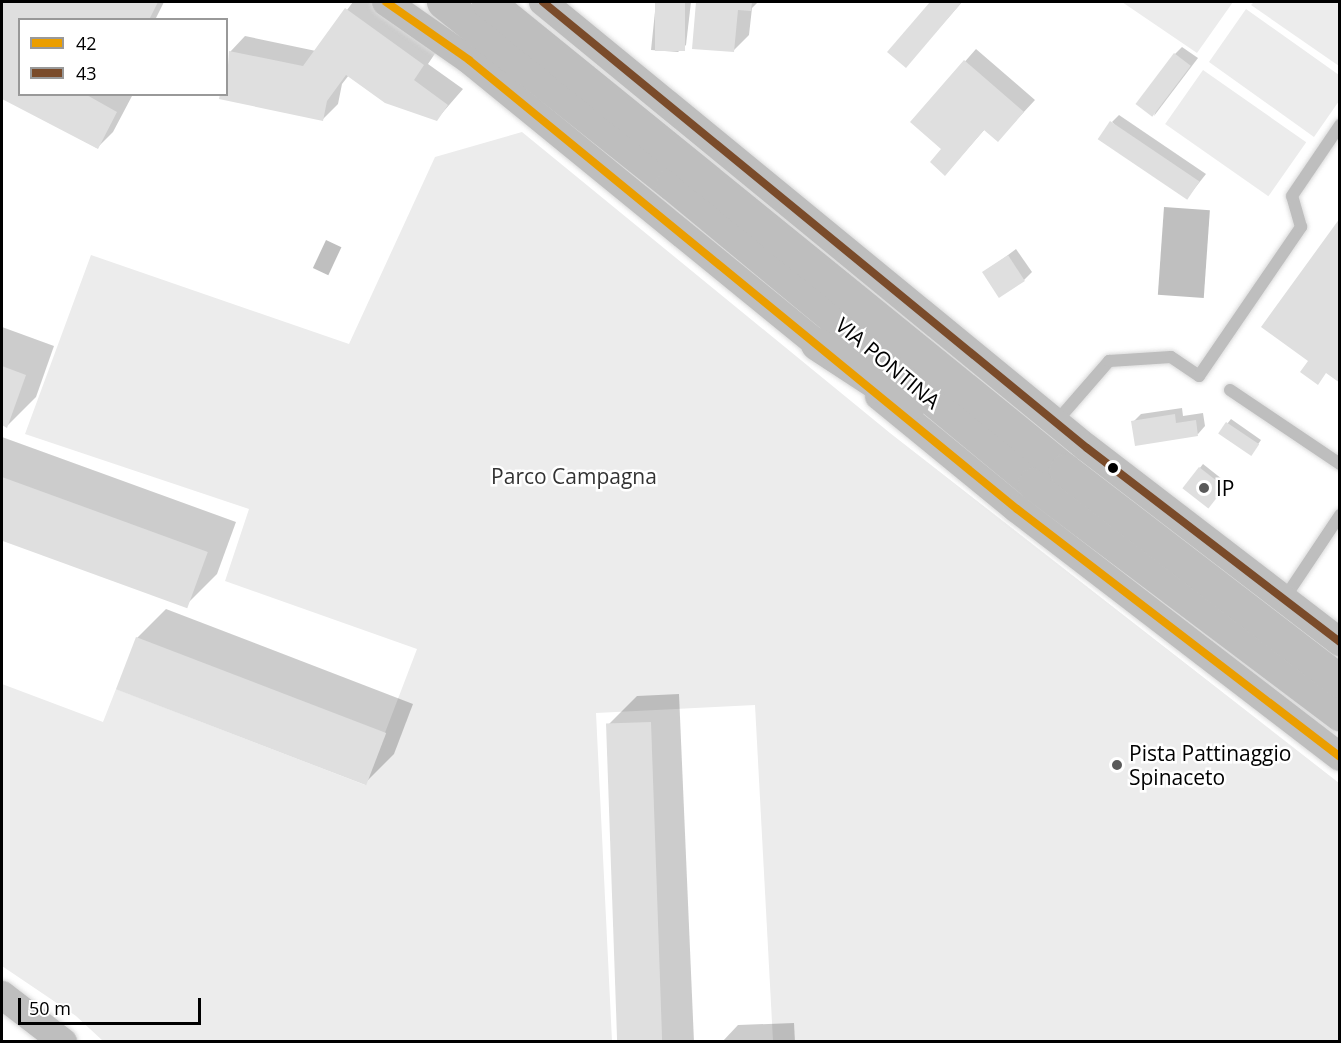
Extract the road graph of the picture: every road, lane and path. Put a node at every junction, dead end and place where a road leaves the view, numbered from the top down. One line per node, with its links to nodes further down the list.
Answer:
1 (386, 2): 6 (street, VIA PONTINA)
2 (443, 2): 10 (highway, VIA PONTINA)
3 (488, 2): 14 (highway, VIA PONTINA)
4 (543, 2): 8 (street)
5 (1340, 125): 8 (lane)
6 (817, 344): 10 (highway); 16 (street, VIA PONTINA)
7 (1230, 390): 9 (lane)
8 (1056, 422): 12 (street)
9 (1340, 464)
10 (1034, 484): 15 (highway, VIA PONTINA)
11 (1340, 515): 12 (lane)
12 (1283, 600): 13 (street)
13 (1340, 642)
14 (1340, 681)
15 (1340, 715)
16 (1340, 757)
17 (2, 995): 18 (street)
18 (63, 1041)

